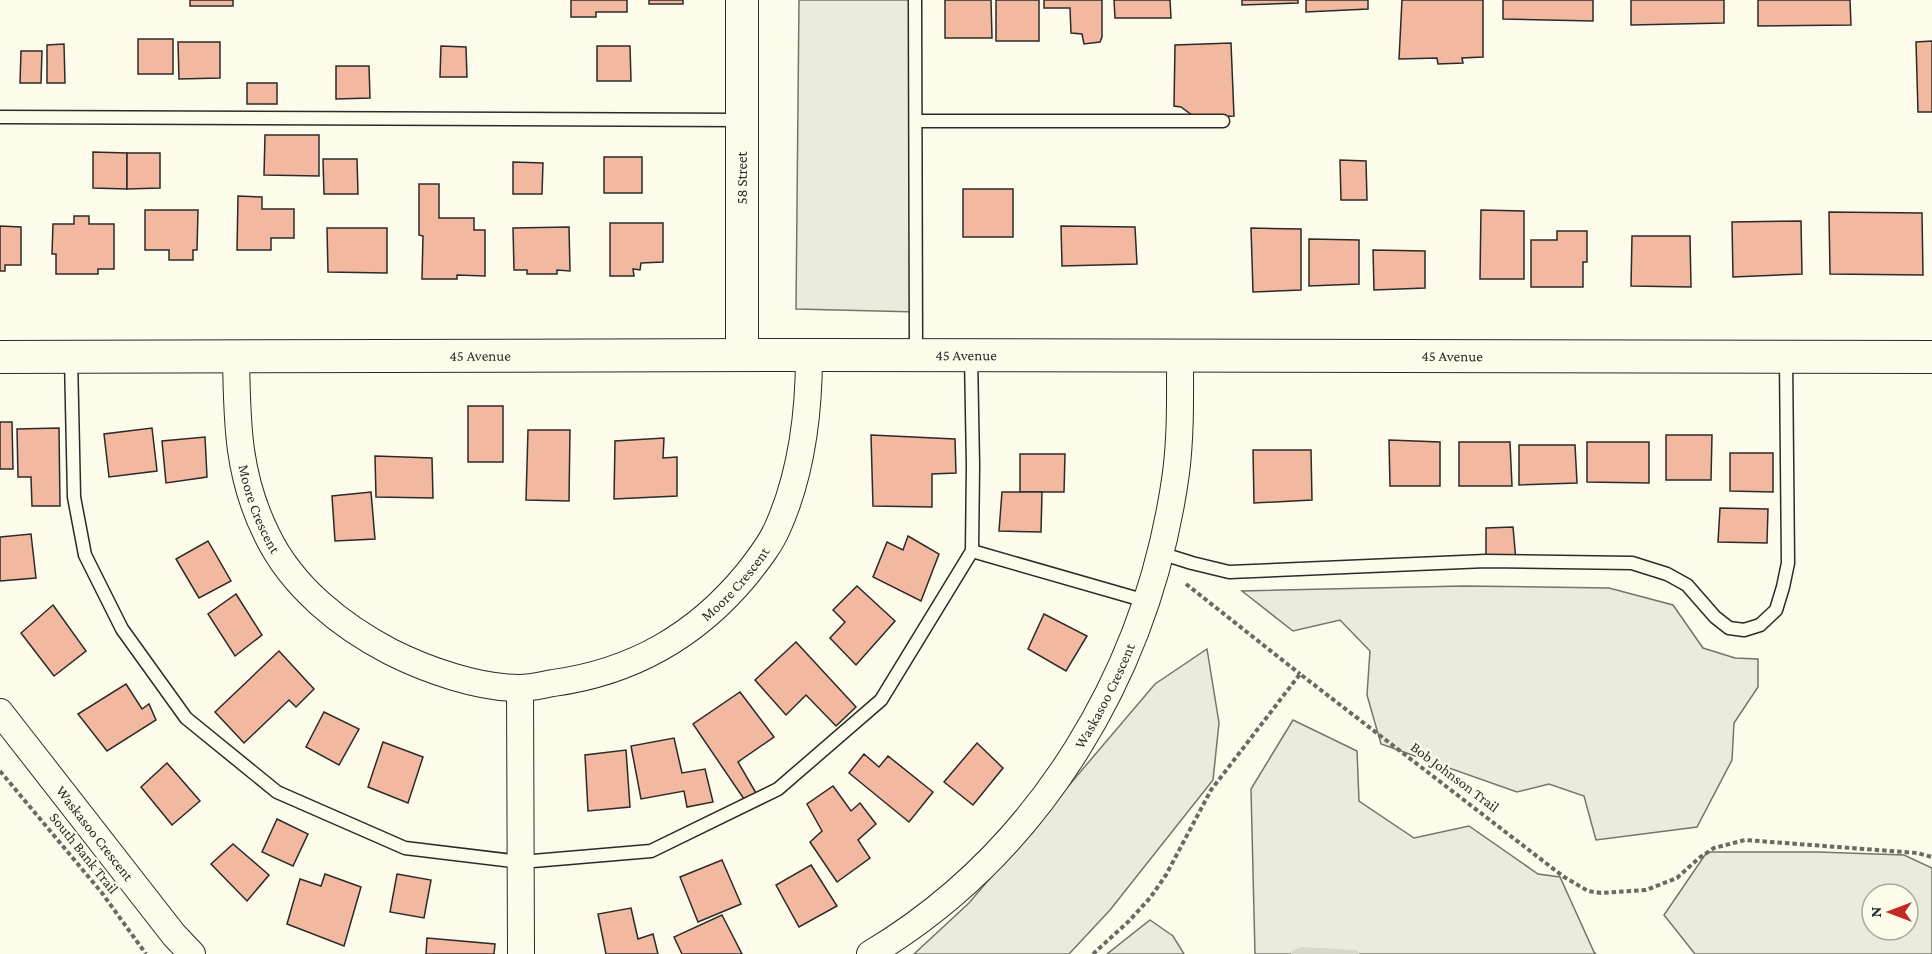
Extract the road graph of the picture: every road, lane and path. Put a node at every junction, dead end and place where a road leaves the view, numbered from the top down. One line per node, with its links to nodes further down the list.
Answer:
1 (742, 0): 4 (street, 58 Street)
2 (915, 0): 5 (lane)
3 (0, 117): 4 (lane)
4 (742, 120): 8 (street, 58 Street)
5 (916, 121): 6 (lane); 9 (lane)
6 (1223, 121)
7 (809, 354): 8 (street, 45 Avenue); 9 (street, 45 Avenue); 21 (street, Moore Crescent)
8 (742, 355): 13 (street, 45 Avenue)
9 (916, 355): 10 (street, 45 Avenue)
10 (971, 355): 11 (street, 45 Avenue); 17 (lane)
11 (1180, 355): 15 (street, 45 Avenue); 18 (street, Waskasoo Crescent)
12 (71, 356): 13 (street, 45 Avenue); 14 (street, 45 Avenue); 25 (lane)
13 (236, 356): 21 (street, Moore Crescent)
14 (0, 357)
15 (1786, 357): 16 (street, 45 Avenue); 18 (lane)
16 (1932, 357)
17 (972, 551): 19 (lane); 25 (lane)
18 (1159, 558): 19 (street, Waskasoo Crescent); 20 (path, Bob Johnson Trail)
19 (1146, 601): 29 (street, Waskasoo Crescent)
20 (1300, 674): 24 (path, Bob Johnson Trail); 30 (path)
21 (519, 688): 25 (street)
22 (0, 712): 27 (street, Waskasoo Crescent)
23 (0, 771): 26 (path, South Bank Trail)
24 (1932, 857)
25 (521, 862): 28 (street)
26 (146, 954)
27 (192, 954)
28 (521, 954)
29 (870, 954)
30 (1093, 954)

